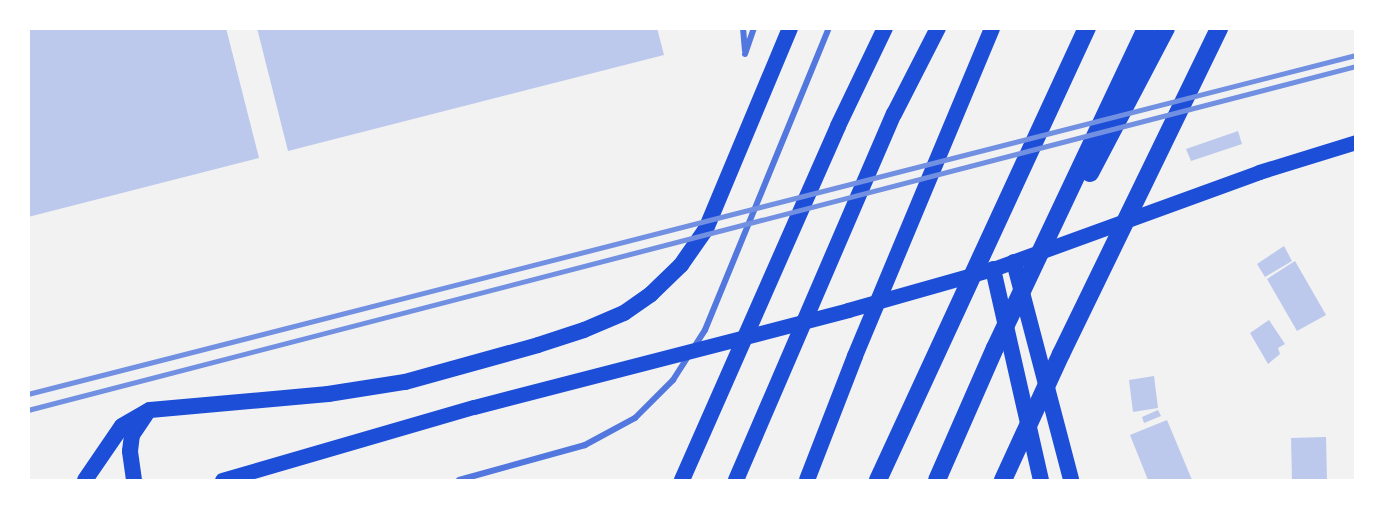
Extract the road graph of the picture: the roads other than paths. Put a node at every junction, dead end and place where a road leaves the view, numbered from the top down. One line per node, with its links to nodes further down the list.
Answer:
1 (743, 28): 2 (street)
2 (754, 28)
3 (790, 28): 16 (highway)
4 (829, 28): 20 (street)
5 (885, 28): 21 (highway)
6 (938, 28): 22 (highway)
7 (992, 28): 23 (highway)
8 (1087, 28): 24 (highway)
9 (1146, 28): 15 (highway)
10 (1166, 28): 15 (highway)
11 (1219, 28): 26 (highway)
12 (1356, 142): 13 (main road)
13 (1014, 262): 14 (main road); 28 (highway)
14 (993, 269): 19 (main road); 27 (highway)
15 (995, 348): 25 (highway)
16 (150, 410): 17 (highway); 18 (highway)
17 (85, 480)
18 (134, 480)
19 (222, 480)
20 (459, 480)
21 (682, 480)
22 (736, 480)
23 (807, 480)
24 (878, 480)
25 (937, 480)
26 (1003, 480)
27 (1041, 480)
28 (1071, 480)

